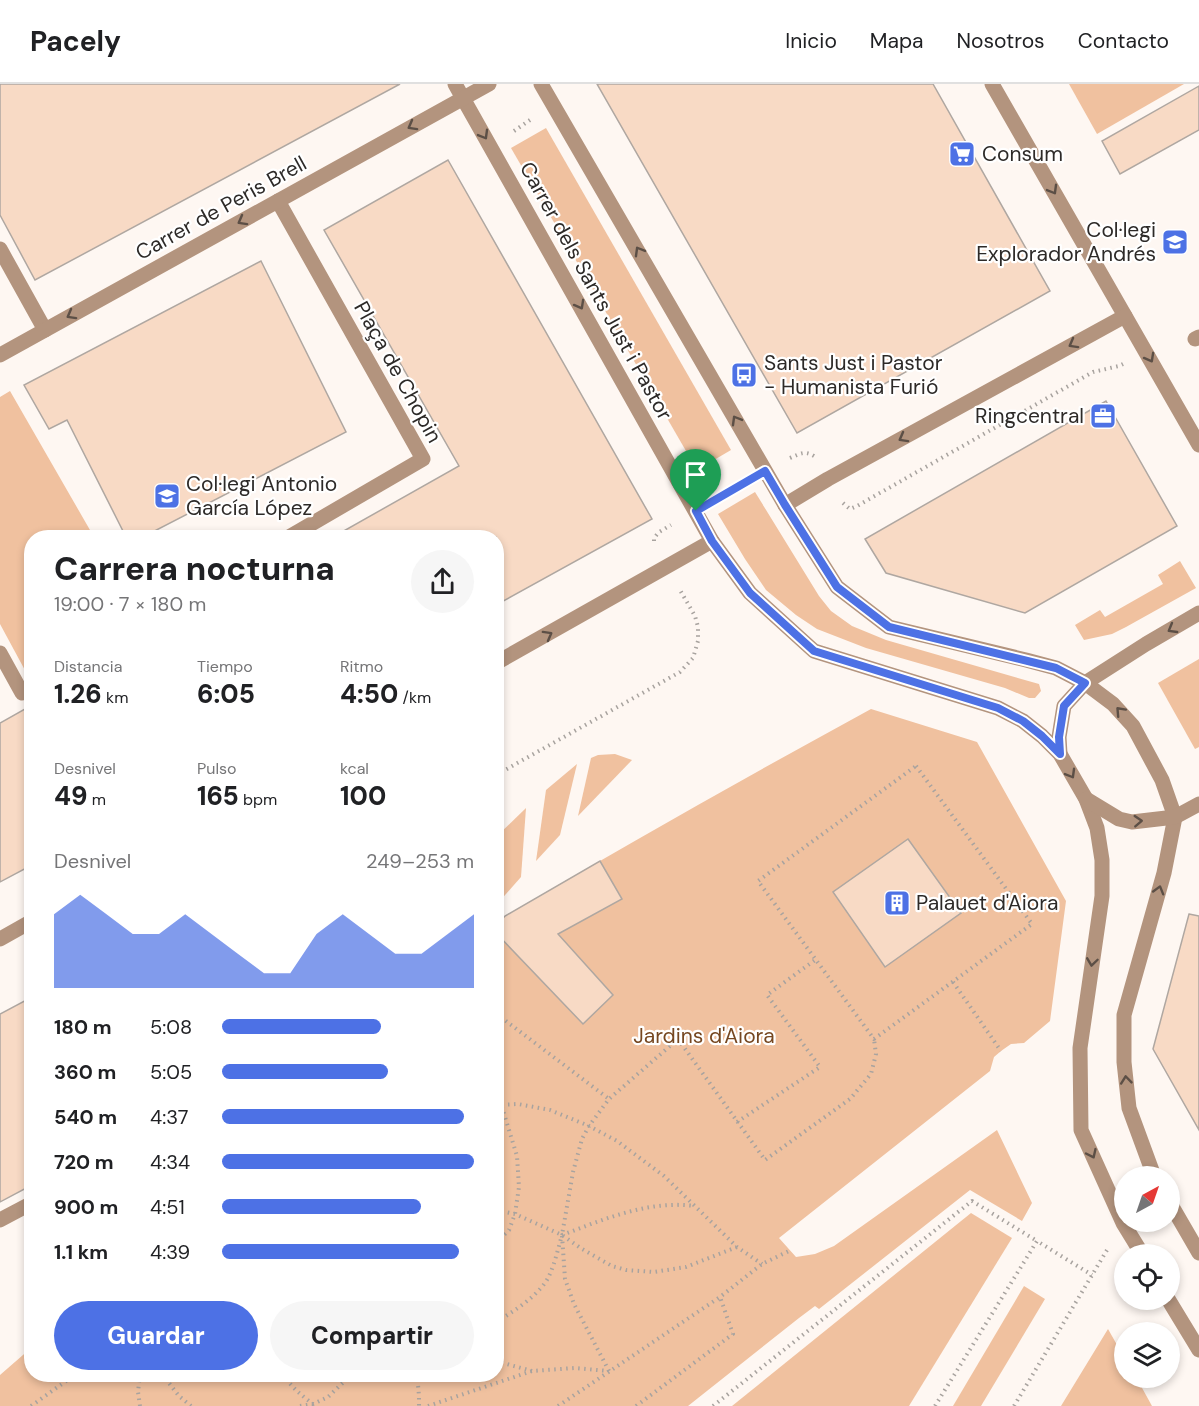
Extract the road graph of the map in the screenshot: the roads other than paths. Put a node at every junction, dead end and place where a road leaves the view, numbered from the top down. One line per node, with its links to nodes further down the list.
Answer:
1 (455, 84): 5 (street, Carrer dels Sants Just i Pastor)
2 (489, 84): 5 (street, Carrer de Peris Brell)
3 (541, 84): 12 (street, one-way to 3)
4 (992, 84): 8 (street, one-way to 8)
5 (463, 98): 6 (street, Carrer de Peris Brell, one-way to 6); 14 (street, Carrer dels Sants Just i Pastor, one-way to 14)
6 (278, 201): 9 (street, Carrer de Peris Brell, one-way to 9); 13 (street, Plaça de Chopin)
7 (0, 249): 9 (street)
8 (1125, 316): 11 (street, one-way to 11); 12 (street, one-way to 12)
9 (45, 330): 10 (street, Carrer de Peris Brell)
10 (0, 355)
11 (1199, 445)
12 (785, 505): 18 (street)
13 (301, 530)
14 (712, 541): 17 (street, one-way to 14); 20 (street, Carrer dels Sants Just i Pastor)
15 (1199, 613): 18 (street, one-way to 18)
16 (0, 653): 19 (street)
17 (504, 659)
18 (1085, 683): 20 (street); 23 (street, one-way to 18)
19 (24, 692)
20 (1060, 754): 21 (street, Carrer dels Sants Just i Pastor, one-way to 21)
21 (1086, 799): 23 (street, one-way to 23); 30 (street, Carrer dels Sants Just i Pastor, one-way to 30)
22 (1199, 804): 23 (street)
23 (1174, 817): 26 (street, one-way to 23)
24 (24, 926): 25 (street)
25 (0, 939)
26 (1150, 1166)
27 (24, 1207): 28 (street)
28 (0, 1220)
29 (1180, 1220): 31 (street)
30 (1136, 1244)
31 (1199, 1253)
32 (1175, 1310): 33 (street)
33 (1199, 1350)

